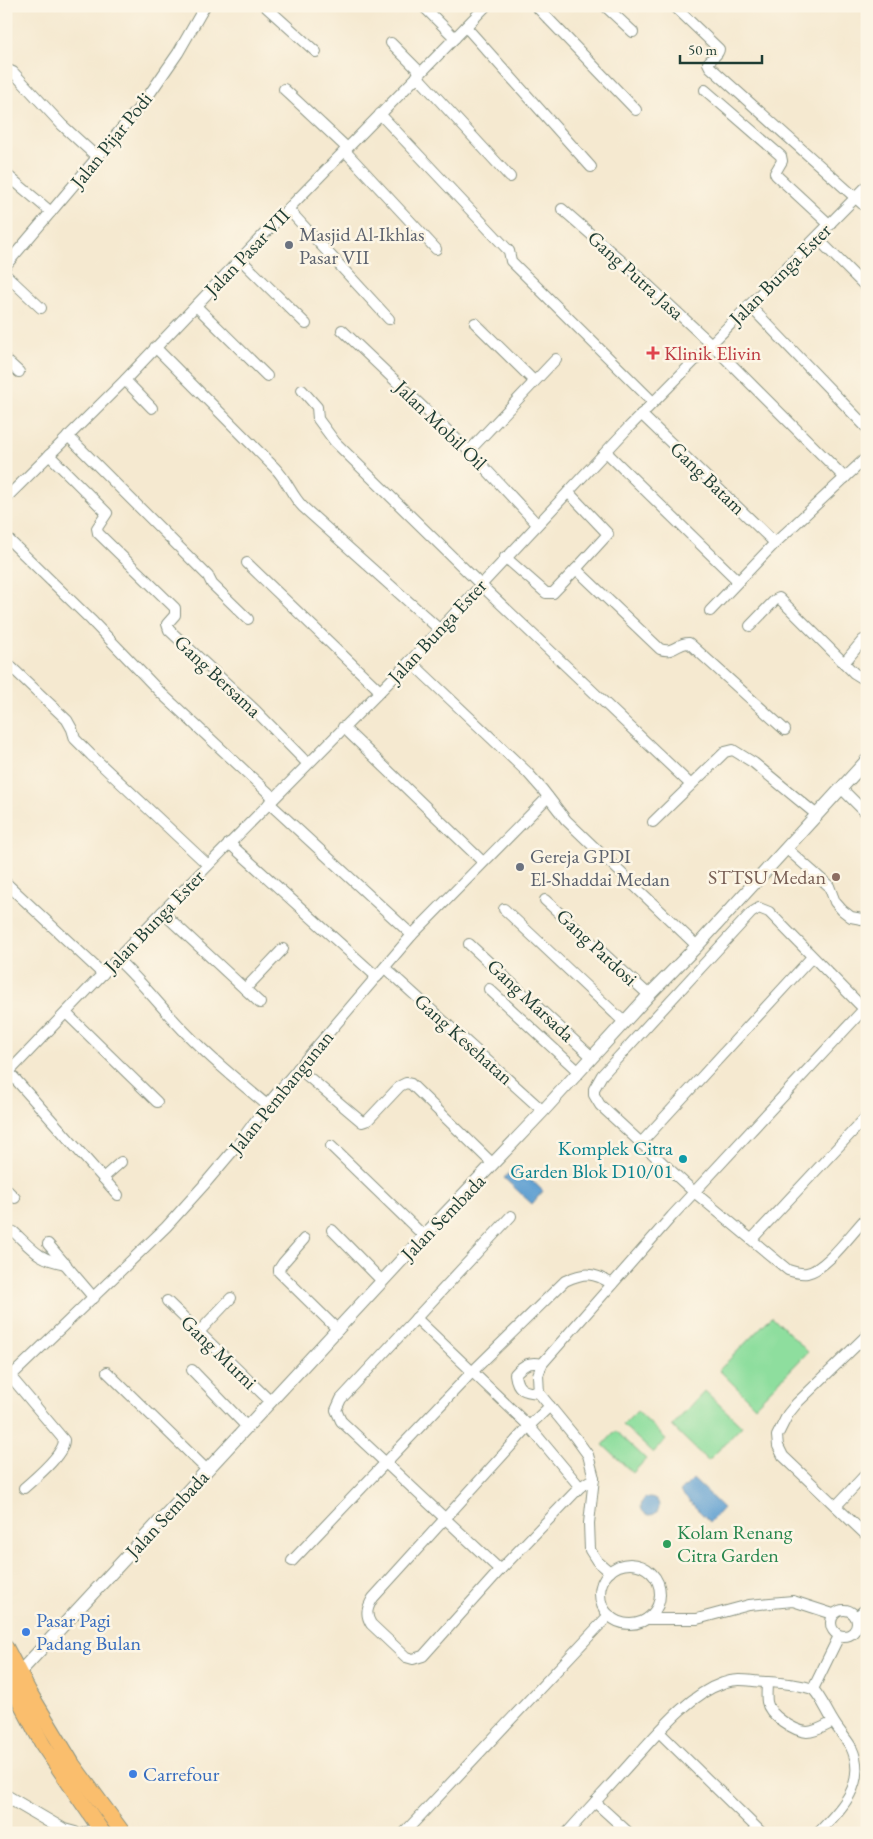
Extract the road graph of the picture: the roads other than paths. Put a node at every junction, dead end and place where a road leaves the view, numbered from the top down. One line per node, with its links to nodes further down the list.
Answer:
1 (206, 6): 20 (street, Jalan Pijar Podi)
2 (265, 6): 12 (street)
3 (423, 6): 10 (street)
4 (486, 6): 8 (street, Jalan Pasar VII)
5 (536, 6): 17 (street)
6 (605, 6): 9 (street)
7 (674, 6): 25 (street)
8 (466, 27): 10 (street, Jalan Pasar VII); 21 (street)
9 (633, 32)
10 (455, 38): 14 (street, Jalan Pasar VII)
11 (392, 43): 14 (street)
12 (316, 52)
13 (6, 69): 20 (street)
14 (419, 74): 18 (street, Jalan Pasar VII); 23 (street)
15 (284, 90): 19 (street)
16 (705, 90): 30 (street)
17 (636, 110)
18 (380, 114): 19 (street, Jalan Pasar VII); 53 (street)
19 (346, 150): 27 (street, Jalan Pasar VII); 32 (street)
20 (97, 158): 29 (street, Jalan Pijar Podi)
21 (591, 167)
22 (6, 174): 29 (street)
23 (510, 177)
24 (867, 186): 25 (street, Jalan Bunga Ester)
25 (855, 197): 26 (street); 30 (street, Jalan Bunga Ester)
26 (867, 208)
27 (288, 209): 33 (street, Jalan Pasar VII); 40 (street)
28 (562, 209): 44 (street, Gang Putra Jasa)
29 (51, 212): 34 (street, Jalan Pijar Podi)
30 (830, 224): 31 (street, Jalan Bunga Ester)
31 (817, 238): 36 (street); 37 (street, Jalan Bunga Ester)
32 (436, 249)
33 (240, 259): 38 (street, Jalan Pasar VII); 42 (street)
34 (6, 265)
35 (6, 275): 39 (street)
36 (867, 288)
37 (749, 305): 44 (street, Jalan Bunga Ester); 56 (street)
38 (196, 306): 45 (street, Jalan Pasar VII); 49 (street)
39 (41, 308)
40 (389, 318)
41 (475, 323): 51 (street)
42 (306, 324)
43 (342, 330): 58 (street, Jalan Mobil Oil)
44 (710, 343): 53 (street, Jalan Bunga Ester); 62 (street, Gang Putra Jasa)
45 (155, 347): 50 (street, Jalan Pasar VII); 76 (street)
46 (556, 359): 51 (street)
47 (6, 360): 48 (street)
48 (19, 372)
49 (268, 376)
50 (124, 380): 54 (street); 57 (street, Jalan Pasar VII)
51 (534, 380): 58 (street)
52 (302, 390): 72 (street)
53 (653, 402): 55 (street, Jalan Bunga Ester)
54 (152, 408)
55 (641, 414): 59 (street, Jalan Bunga Ester); 67 (street, Gang Batam)
56 (867, 428)
57 (68, 436): 60 (street, Jalan Pasar VII); 74 (street)
58 (469, 451): 65 (street, Jalan Mobil Oil)
59 (606, 452): 63 (street, Jalan Bunga Ester); 71 (street)
60 (49, 455): 64 (street, Jalan Pasar VII); 86 (street, Gang Bersama)
61 (867, 458): 62 (street)
62 (845, 478): 67 (street)
63 (568, 492): 65 (street, Jalan Bunga Ester); 70 (street)
64 (6, 498)
65 (537, 524): 68 (street, Jalan Bunga Ester)
66 (6, 537): 90 (street)
67 (774, 543): 71 (street)
68 (505, 557): 70 (street); 72 (street, Jalan Bunga Ester)
69 (246, 563): 82 (street)
70 (576, 570): 84 (street)
71 (738, 581): 73 (street)
72 (481, 585): 76 (street, Jalan Bunga Ester); 87 (street)
73 (710, 611)
74 (248, 619)
75 (750, 626): 80 (street)
76 (439, 629): 78 (street, Jalan Bunga Ester)
77 (863, 640): 80 (street)
78 (410, 661): 82 (street, Jalan Bunga Ester); 89 (street)
79 (6, 662): 97 (street)
80 (844, 663): 81 (street)
81 (867, 681)
82 (380, 691): 83 (street, Jalan Bunga Ester)
83 (343, 727): 86 (street, Jalan Bunga Ester); 96 (street)
84 (785, 730)
85 (867, 760): 88 (street, Jalan Sembada)
86 (307, 763): 90 (street, Jalan Bunga Ester)
87 (690, 784): 92 (street); 93 (street)
88 (842, 788): 91 (street); 92 (street, Jalan Sembada)
89 (548, 796): 96 (street, Jalan Pembangunan); 105 (street)
90 (271, 800): 94 (street, Jalan Bunga Ester); 103 (street)
91 (867, 814)
92 (817, 815): 95 (street, Jalan Sembada)
93 (653, 822)
94 (229, 843): 97 (street, Jalan Bunga Ester); 111 (street)
95 (787, 848): 102 (street); 105 (street, Jalan Sembada)
96 (483, 862): 103 (street, Jalan Pembangunan)
97 (208, 865): 101 (street, Jalan Bunga Ester)
98 (6, 883): 110 (street)
99 (545, 900): 114 (street, Gang Pardosi)
100 (504, 910): 118 (street)
101 (162, 912): 108 (street, Jalan Bunga Ester); 112 (street)
102 (867, 920)
103 (412, 935): 109 (street, Jalan Pembangunan)
104 (469, 944): 119 (street, Gang Marsada)
105 (697, 946): 114 (street, Jalan Sembada)
106 (283, 949): 112 (street)
107 (812, 957): 116 (street); 127 (street); 127 (street)
108 (117, 958): 110 (street, Jalan Bunga Ester); 124 (street)
109 (385, 968): 111 (street, Jalan Pembangunan); 125 (street, Gang Kesehatan)
110 (104, 974): 117 (street, Jalan Bunga Ester)
111 (377, 977): 120 (street, Jalan Pembangunan)
112 (245, 989): 115 (street)
113 (489, 990): 121 (street)
114 (649, 994): 118 (street, Jalan Sembada)
115 (260, 1003)
116 (865, 1010): 133 (street)
117 (66, 1012): 122 (street, Jalan Bunga Ester); 123 (street)
118 (624, 1022): 119 (street, Jalan Sembada)
119 (592, 1057): 121 (street, Jalan Sembada)
120 (298, 1068): 124 (street, Jalan Pembangunan); 130 (street)
121 (579, 1072): 125 (street, Jalan Sembada)
122 (8, 1073): 131 (street)
123 (157, 1102)
124 (267, 1105): 147 (street, Jalan Pembangunan)
125 (543, 1111): 130 (street, Jalan Sembada)
126 (867, 1116): 142 (street)
127 (640, 1144): 133 (street)
128 (331, 1146): 140 (street)
129 (120, 1162): 131 (street)
130 (493, 1164): 140 (street, Jalan Sembada)
131 (103, 1178): 134 (street)
132 (6, 1189): 135 (street)
133 (694, 1192): 142 (street); 146 (street)
134 (118, 1195)
135 (15, 1198)
136 (511, 1216): 150 (street)
137 (867, 1217): 142 (street)
138 (332, 1230): 145 (street)
139 (14, 1232): 144 (street)
140 (424, 1236): 145 (street, Jalan Sembada)
141 (304, 1239): 151 (street)
142 (752, 1239)
143 (48, 1244): 144 (street)
144 (66, 1264): 147 (street)
145 (382, 1281): 151 (street, Jalan Sembada)
146 (612, 1284): 154 (street); 157 (street)
147 (94, 1298): 158 (street, Jalan Pembangunan)
148 (231, 1298): 152 (street)
149 (167, 1301): 152 (street, Gang Murni)
150 (416, 1318): 157 (street); 164 (street)
151 (338, 1330): 160 (street, Jalan Sembada)
152 (199, 1332): 160 (street, Gang Murni)
153 (867, 1335): 170 (street)
154 (542, 1364): 159 (street); 159 (street)
155 (192, 1370): 163 (street)
156 (107, 1372): 165 (street)
157 (472, 1372): 162 (street); 164 (street)
158 (9, 1379): 169 (street)
159 (540, 1393): 161 (street)
160 (271, 1402): 163 (street, Jalan Sembada)
161 (550, 1406): 162 (street); 167 (street)
162 (529, 1426): 168 (street); 171 (street)
163 (248, 1427): 165 (street, Jalan Sembada)
164 (386, 1463): 171 (street); 173 (street)
165 (207, 1470): 183 (street, Jalan Sembada)
166 (867, 1473): 170 (street)
167 (594, 1478): 168 (street); 175 (street)
168 (580, 1487): 174 (street)
169 (24, 1488)
170 (836, 1506): 172 (street)
171 (445, 1518): 174 (street); 174 (street)
172 (867, 1536)
173 (292, 1561)
174 (500, 1570)
175 (610, 1572): 178 (street); 180 (street)
176 (867, 1608): 179 (street)
177 (833, 1614): 179 (street); 180 (street); 181 (street)
178 (609, 1615): 180 (street); 193 (street)
179 (856, 1617): 181 (street)
180 (647, 1619)
181 (840, 1636): 185 (street)
182 (6, 1648): 183 (main road)
183 (12, 1674): 190 (main road); 192 (main road)
184 (767, 1682): 185 (street); 186 (street); 187 (street)
185 (813, 1689): 186 (street)
186 (833, 1722): 197 (street)
187 (659, 1732): 189 (street); 196 (street)
188 (6, 1796): 191 (street)
189 (594, 1802): 194 (street); 195 (street)
190 (96, 1832)
191 (75, 1833)
192 (123, 1833)
193 (404, 1833)
194 (567, 1833)
195 (629, 1833)
196 (762, 1833)
197 (818, 1833)

